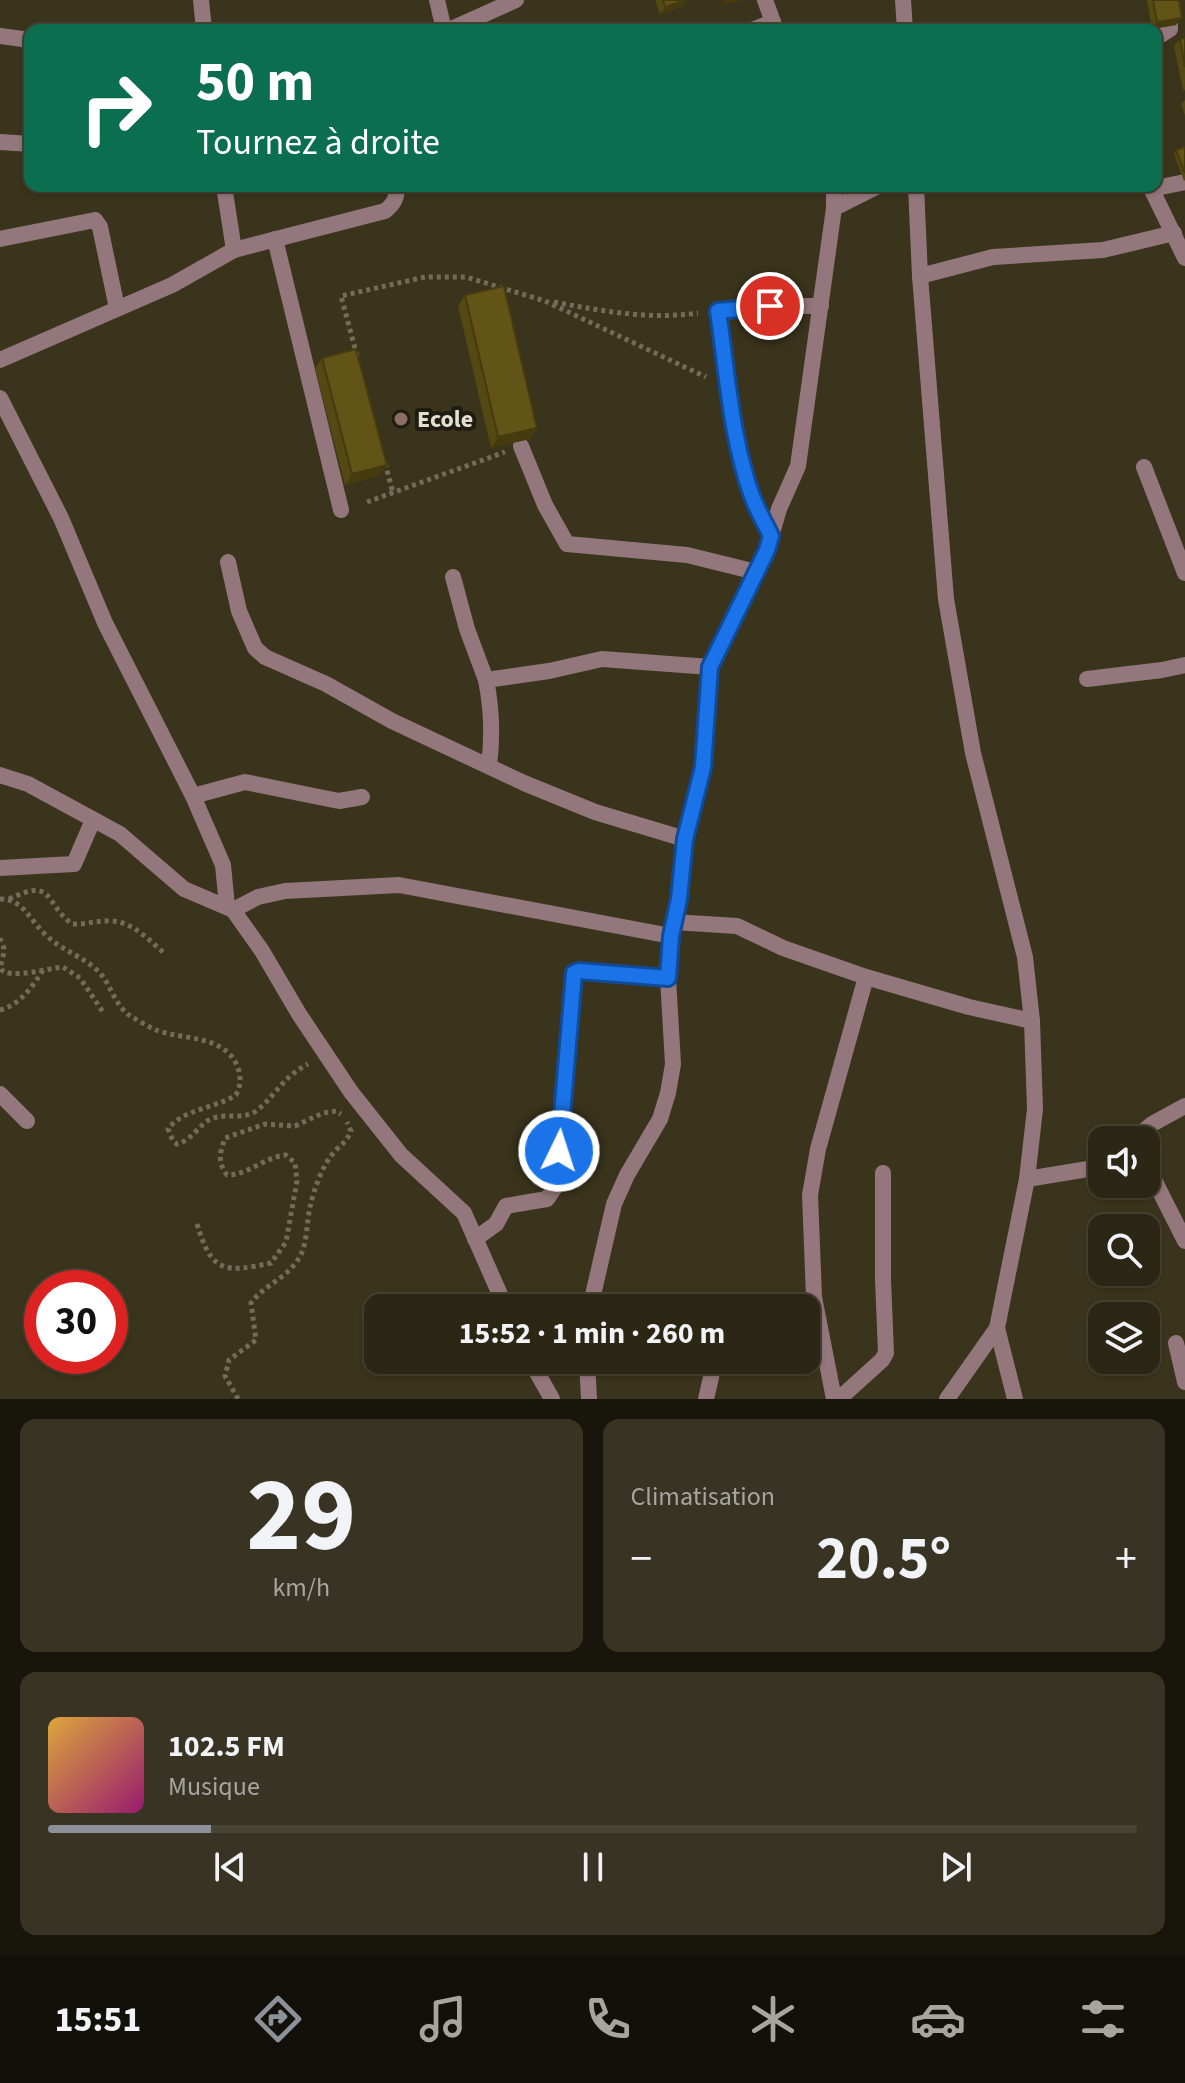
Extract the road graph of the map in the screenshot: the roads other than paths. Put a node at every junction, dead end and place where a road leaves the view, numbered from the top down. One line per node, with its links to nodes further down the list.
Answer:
1 (201, 0): 7 (street)
2 (437, 0): 8 (street)
3 (516, 0): 9 (street)
4 (765, 0): 10 (street)
5 (903, 0): 11 (street)
6 (1170, 0): 12 (street)
7 (203, 24)
8 (445, 24)
9 (461, 24)
10 (773, 24)
11 (905, 24)
12 (1162, 34)
13 (0, 36): 14 (street)
14 (24, 39)
15 (0, 142): 16 (street)
16 (24, 144)
17 (1185, 182): 18 (street)
18 (1162, 186)
19 (225, 192): 29 (street)
20 (397, 192): 28 (street)
21 (834, 192): 25 (street)
22 (866, 192): 25 (street)
23 (916, 192): 31 (street)
24 (1152, 192): 26 (street)
25 (834, 208): 32 (street)
26 (1174, 233): 30 (street); 31 (street)
27 (0, 239): 33 (street)
28 (275, 239): 29 (street); 38 (street)
29 (234, 250): 33 (street)
30 (1185, 258)
31 (920, 276): 59 (street)
32 (821, 306): 39 (street); 39 (street)
33 (117, 308): 34 (street)
34 (0, 360)
35 (0, 398): 50 (street)
36 (521, 446): 41 (street)
37 (1144, 467): 42 (street)
38 (341, 510)
39 (771, 536): 41 (street)
40 (228, 562): 48 (street)
41 (756, 572): 45 (street)
42 (1185, 573)
43 (453, 577): 47 (street)
44 (1185, 665): 46 (street)
45 (710, 667): 47 (street); 53 (street)
46 (1087, 679)
47 (486, 680): 48 (street)
48 (489, 765): 53 (street)
49 (0, 775): 52 (street)
50 (193, 796): 51 (street); 55 (street)
51 (362, 797)
52 (93, 820): 54 (street); 55 (street)
53 (685, 839): 56 (street)
54 (0, 868)
55 (230, 908): 56 (street); 68 (street)
56 (672, 929): 57 (street); 58 (street)
57 (866, 977): 59 (street); 81 (street)
58 (668, 978): 68 (street); 71 (street)
59 (1032, 1021): 66 (street)
60 (0, 1094): 62 (street)
61 (1185, 1106): 63 (street)
62 (27, 1121)
63 (1150, 1126)
64 (1088, 1169): 66 (street)
65 (883, 1173): 81 (street)
66 (1027, 1179): 72 (street)
67 (1160, 1192): 69 (street)
68 (475, 1239): 70 (street)
69 (1185, 1241)
70 (500, 1294)
71 (593, 1294)
72 (997, 1328): 82 (street); 83 (street)
73 (1176, 1343): 77 (street)
74 (538, 1374): 78 (street)
75 (588, 1374): 79 (street)
76 (712, 1374): 80 (street)
77 (1185, 1382)
78 (552, 1399)
79 (589, 1399)
80 (706, 1399)
81 (836, 1399)
82 (947, 1399)
83 (1015, 1399)

